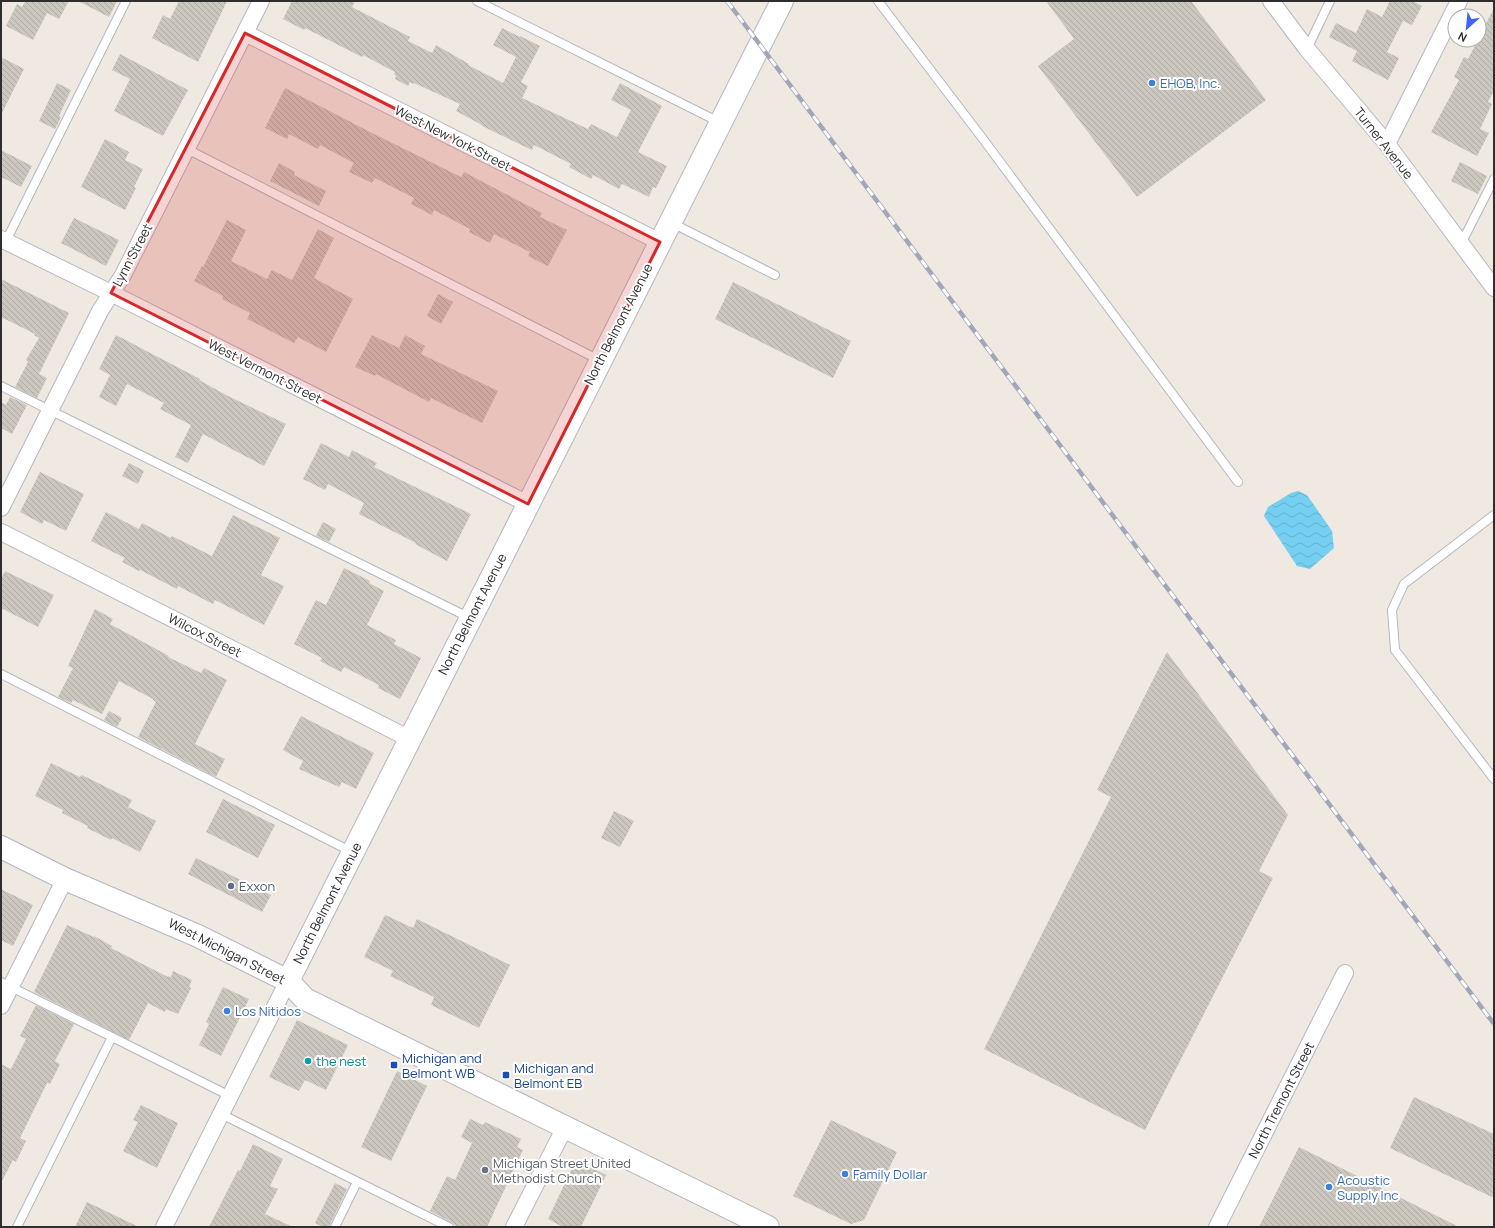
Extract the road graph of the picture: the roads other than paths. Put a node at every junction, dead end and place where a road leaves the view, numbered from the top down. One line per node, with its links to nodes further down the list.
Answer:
1 (126, 1): 16 (lane)
2 (262, 1): 9 (street, Lynn Street)
3 (477, 1): 11 (lane)
4 (782, 1): 11 (main road, North Belmont Avenue)
5 (878, 1): 25 (lane)
6 (1271, 1): 10 (street, Turner Avenue)
7 (1330, 1): 10 (lane)
8 (1459, 1): 12 (street)
9 (245, 33): 13 (street, Lynn Street); 17 (street, West New York Street)
10 (1306, 48): 12 (street, Turner Avenue)
11 (720, 122): 15 (main road, North Belmont Avenue)
12 (1387, 144): 18 (street, Turner Avenue)
13 (187, 149): 21 (street, Lynn Street); 22 (lane)
14 (1494, 179): 18 (lane)
15 (670, 222): 17 (main road, North Belmont Avenue); 19 (lane)
16 (4, 240): 21 (street, West Vermont Street)
17 (660, 242): 22 (main road, North Belmont Avenue)
18 (1461, 244): 20 (street, Turner Avenue)
19 (775, 275)
20 (1494, 288)
21 (111, 293): 24 (street, Lynn Street); 26 (street, West Vermont Street)
22 (600, 361): 26 (main road, North Belmont Avenue)
23 (1, 386): 24 (lane)
24 (50, 410): 27 (street, Lynn Street); 30 (lane)
25 (1238, 482)
26 (528, 504): 30 (main road, North Belmont Avenue)
27 (1, 508)
28 (1494, 515): 33 (lane)
29 (1, 532): 32 (street, Wilcox Street)
30 (470, 618): 32 (main road, North Belmont Avenue)
31 (1, 674): 35 (lane)
32 (410, 739): 35 (main road, North Belmont Avenue)
33 (1494, 779)
34 (1, 847): 36 (main road, West Michigan Street)
35 (352, 852): 38 (main road, North Belmont Avenue)
36 (65, 879): 38 (main road, West Michigan Street); 39 (street)
37 (1345, 973): 52 (street, North Tremont Street)
38 (288, 981): 42 (street, North Belmont Avenue); 44 (main road, West Michigan Street)
39 (6, 985): 40 (street); 41 (lane)
40 (1, 1006)
41 (112, 1037): 42 (lane); 46 (lane)
42 (230, 1096): 43 (street, North Belmont Avenue)
43 (221, 1114): 45 (lane); 47 (street, North Belmont Avenue)
44 (565, 1127): 50 (street); 51 (main road, West Michigan Street)
45 (357, 1182): 48 (lane); 49 (lane)
46 (17, 1227)
47 (164, 1227)
48 (335, 1227)
49 (449, 1227)
50 (514, 1227)
51 (768, 1227)
52 (1217, 1227)

